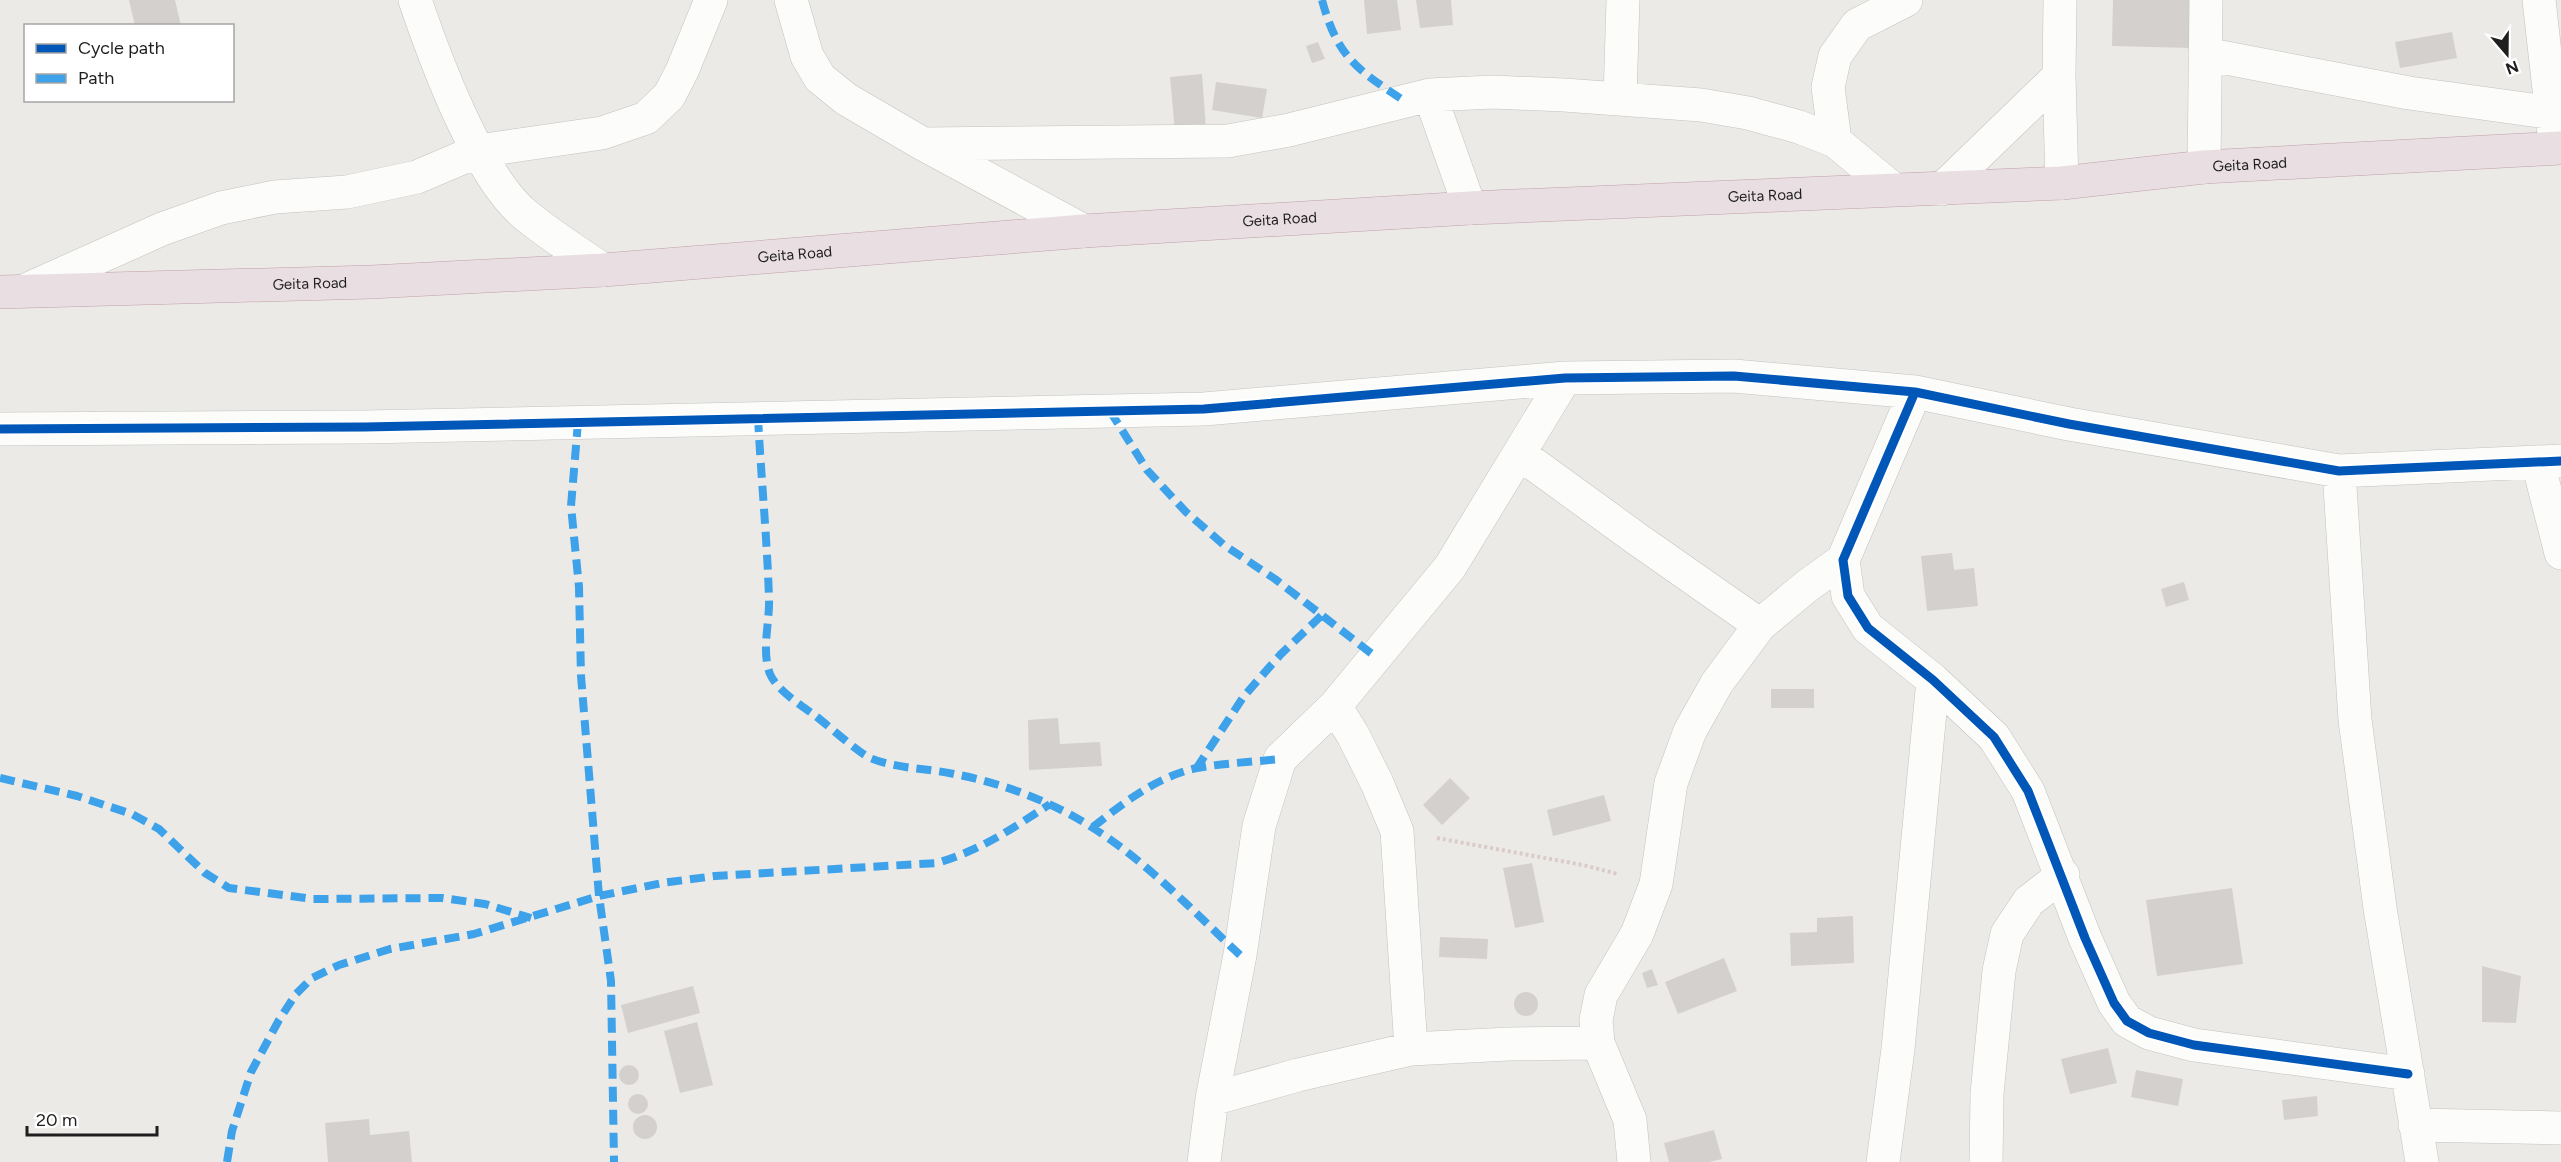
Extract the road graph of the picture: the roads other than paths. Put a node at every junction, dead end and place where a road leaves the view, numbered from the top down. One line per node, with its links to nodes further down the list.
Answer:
1 (416, 0): 18 (street)
2 (711, 0): 18 (street)
3 (791, 0): 16 (street)
4 (1623, 0): 13 (street)
5 (1906, 0): 9 (street)
6 (2060, 0): 11 (street)
7 (2206, 0): 10 (street)
8 (2539, 0): 14 (street)
9 (1853, 12): 15 (street)
10 (2205, 54): 14 (street); 19 (street)
11 (2059, 76): 20 (street); 22 (street)
12 (1430, 95): 13 (street); 16 (street); 23 (street)
13 (1620, 99): 15 (street)
14 (2556, 114): 17 (street)
15 (1835, 141): 21 (street)
16 (923, 144): 24 (street)
17 (2559, 148): 19 (highway, Geita Road)
18 (478, 151): 25 (street); 26 (street)
19 (2204, 167): 20 (highway, Geita Road)
20 (2062, 183): 22 (highway, Geita Road)
21 (1893, 189): 22 (highway, Geita Road); 23 (highway, Geita Road)
22 (1942, 189)
23 (1470, 208): 24 (highway, Geita Road)
24 (1084, 231): 25 (highway, Geita Road)
25 (603, 270): 26 (highway, Geita Road)
26 (13, 291)
27 (1566, 378): 28 (street); 29 (street); 30 (street)
28 (1916, 392): 32 (street); 35 (street)
29 (0, 429)
30 (1520, 454): 36 (street); 38 (street)
31 (2549, 462): 32 (street); 33 (street)
32 (2339, 471): 42 (street)
33 (2555, 518): 34 (street)
34 (2561, 553)
35 (1843, 560): 36 (street); 37 (street)
36 (1760, 626): 40 (street)
37 (1933, 680): 39 (street); 48 (street)
38 (1335, 706): 41 (street); 43 (street)
39 (2062, 875): 42 (street); 49 (street)
40 (1598, 1043): 41 (street); 47 (street)
41 (1412, 1049): 43 (street)
42 (2409, 1074): 44 (street)
43 (1212, 1099): 46 (street)
44 (2415, 1125): 45 (street); 50 (street)
45 (2561, 1128)
46 (1204, 1162)
47 (1634, 1162)
48 (1882, 1162)
49 (1986, 1162)
50 (2422, 1162)

